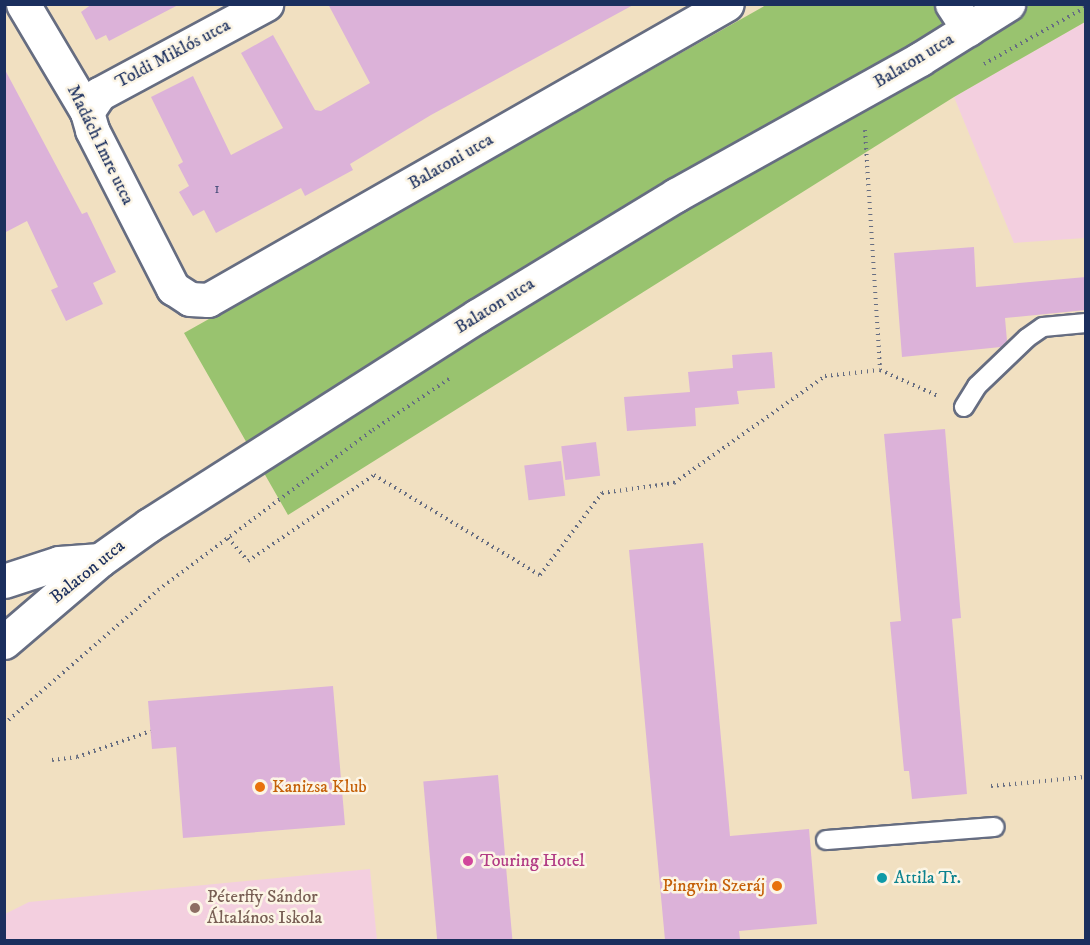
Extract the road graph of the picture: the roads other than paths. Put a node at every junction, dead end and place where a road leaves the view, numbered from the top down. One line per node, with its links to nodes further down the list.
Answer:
1 (23, 4): 6 (street, Madách Imre utca)
2 (266, 4): 6 (street, Toldi Miklós utca)
3 (728, 4): 7 (street, Balatoni utca)
4 (1008, 4): 5 (street, Balaton utca)
5 (960, 16): 10 (street, Balaton utca)
6 (87, 112): 7 (street, Madách Imre utca)
7 (173, 288)
8 (1086, 323): 9 (lane)
9 (964, 408)
10 (100, 560): 11 (street); 12 (street, Balaton utca)
11 (4, 581)
12 (4, 642)
13 (993, 827): 14 (lane)
14 (826, 840)

